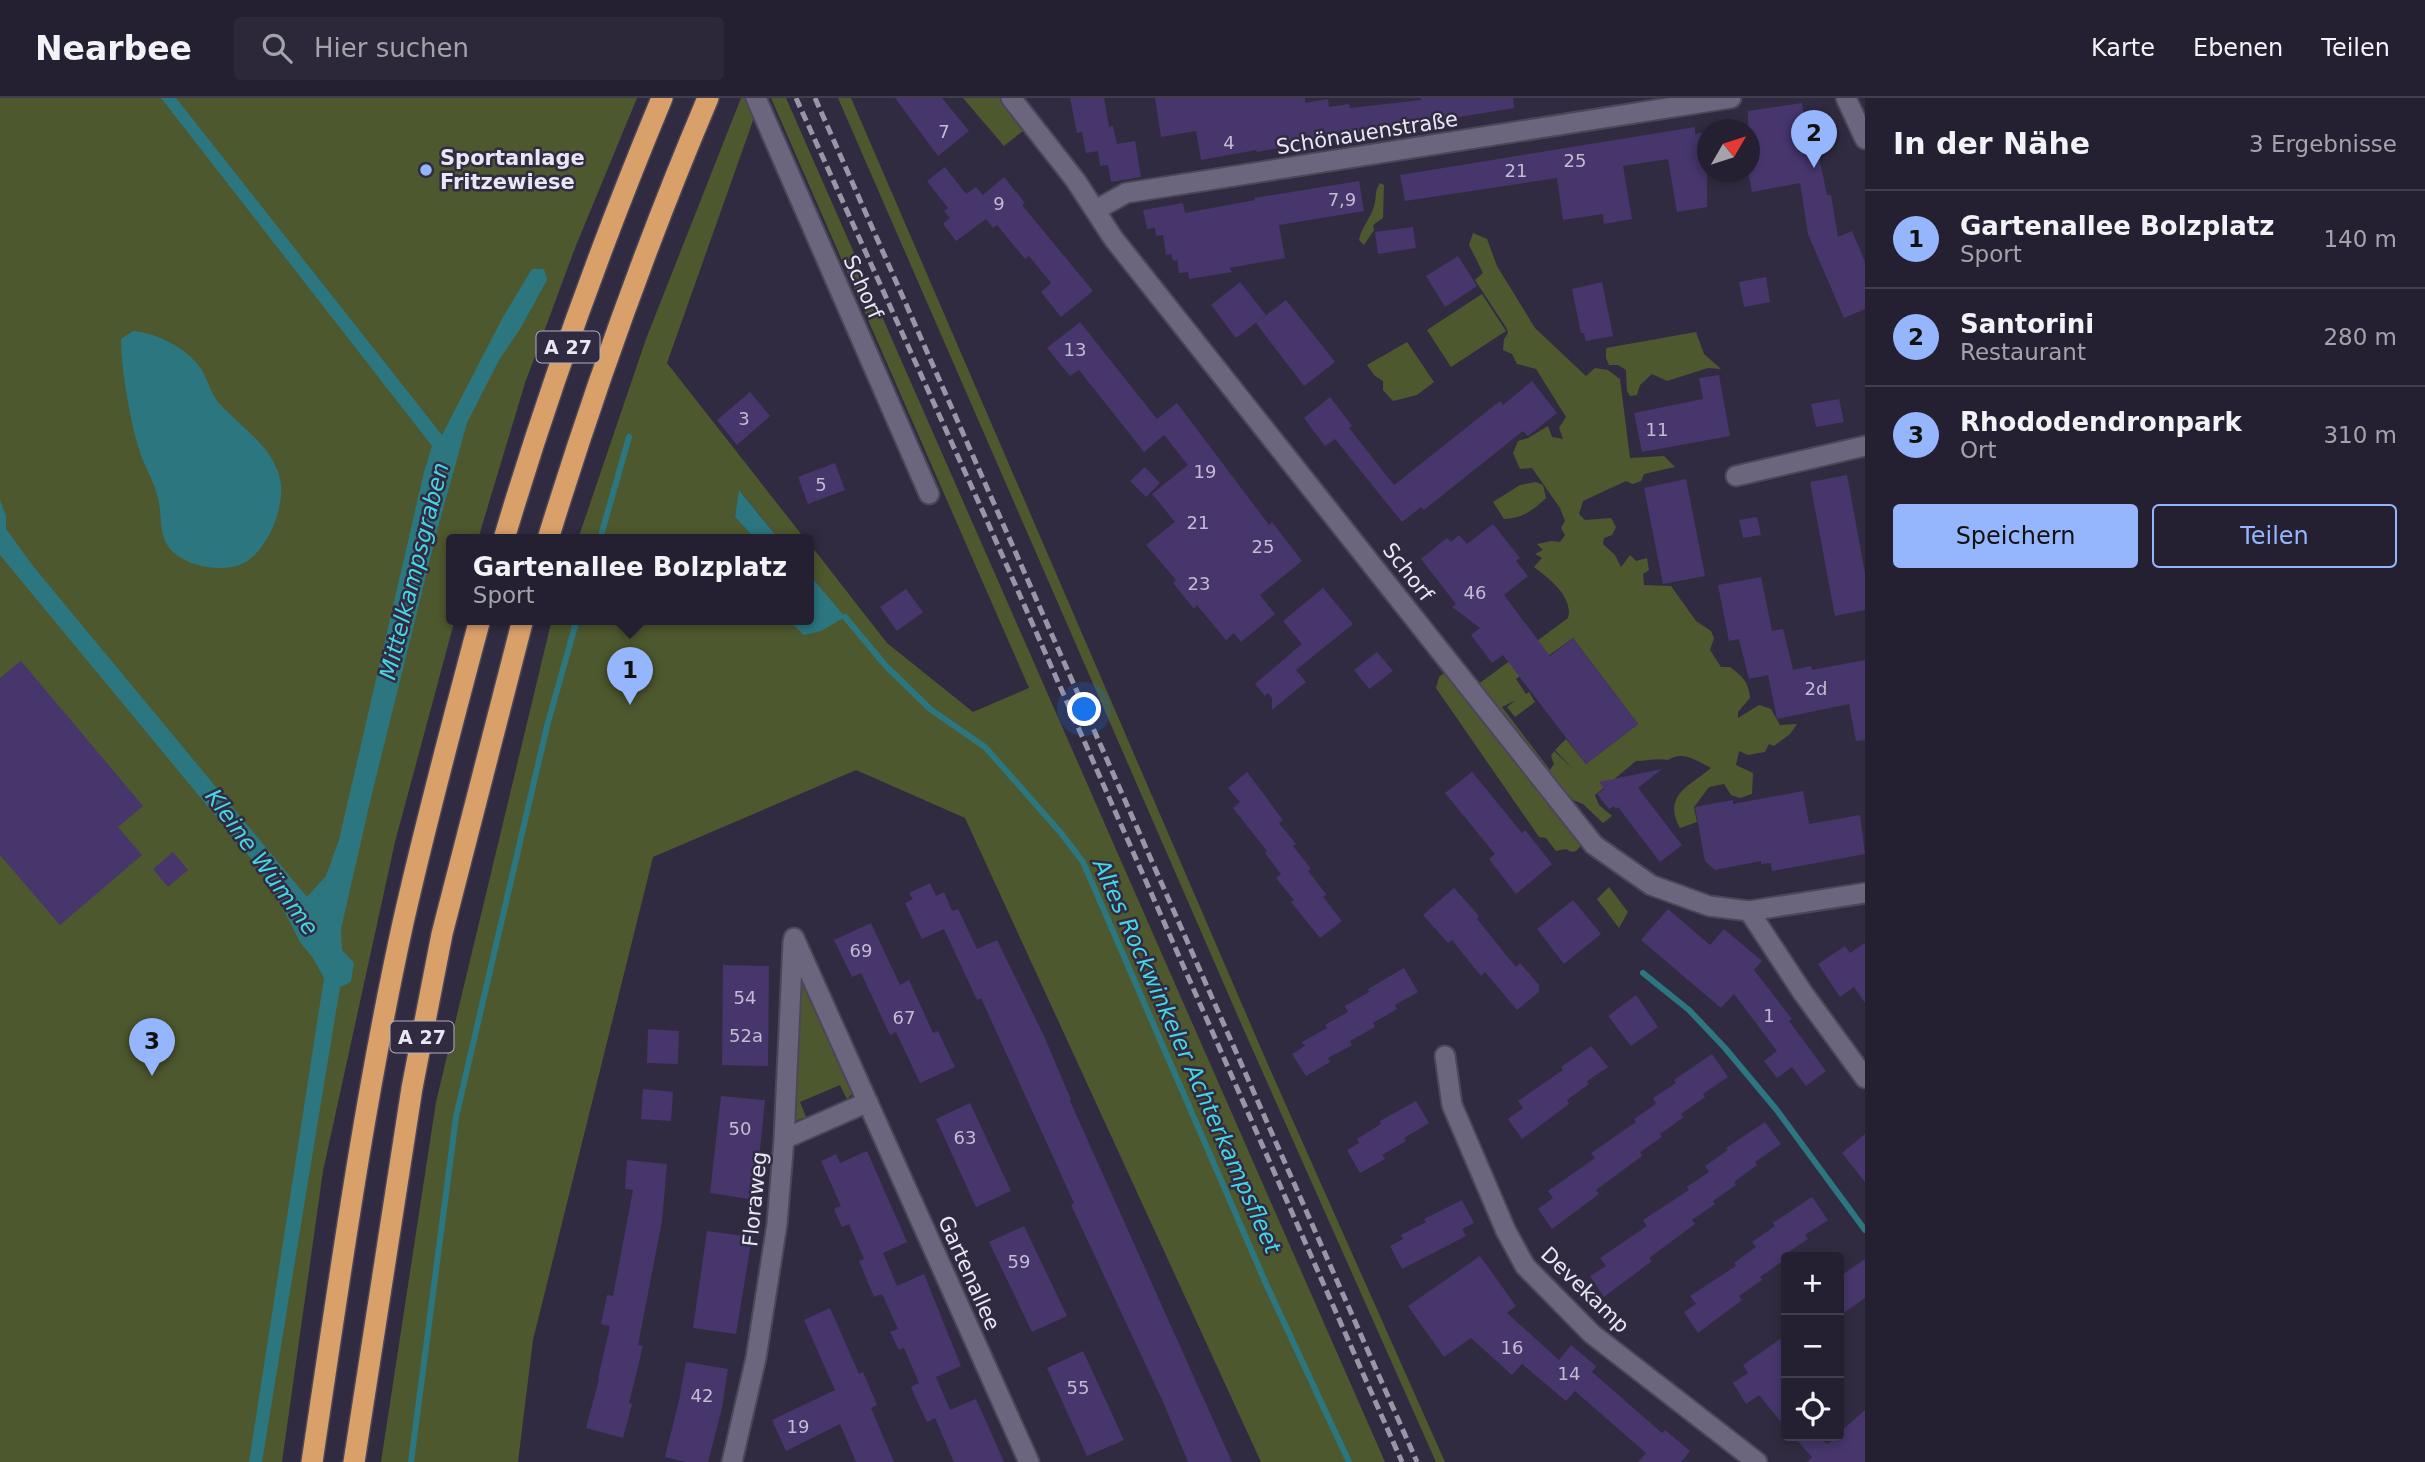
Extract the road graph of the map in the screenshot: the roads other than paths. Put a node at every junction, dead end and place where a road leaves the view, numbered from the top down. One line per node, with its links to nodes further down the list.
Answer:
1 (663, 98): 12 (highway, A 27)
2 (708, 98): 13 (highway, A 27)
3 (757, 98): 11 (street, Schorf)
4 (1011, 98): 8 (street, Schorf)
5 (1731, 98): 8 (street, Schönauenstraße)
6 (1846, 98): 7 (street)
7 (1865, 139)
8 (1096, 210): 17 (street, Schorf)
9 (1865, 446): 10 (street)
10 (1736, 476)
11 (929, 494)
12 (506, 534)
13 (550, 534)
14 (478, 625): 23 (highway, A 27)
15 (521, 625): 24 (highway, A 27)
16 (1865, 893): 17 (street, Schorf)
17 (1749, 911): 20 (street)
18 (794, 938): 21 (street, Gartenallee); 22 (street, Floraweg)
19 (1445, 1056): 27 (street, Devekamp)
20 (1865, 1078)
21 (868, 1102): 22 (street); 26 (street, Gartenallee)
22 (784, 1139): 25 (street, Floraweg)
23 (312, 1462)
24 (354, 1462)
25 (732, 1462)
26 (1029, 1462)
27 (1757, 1462)

